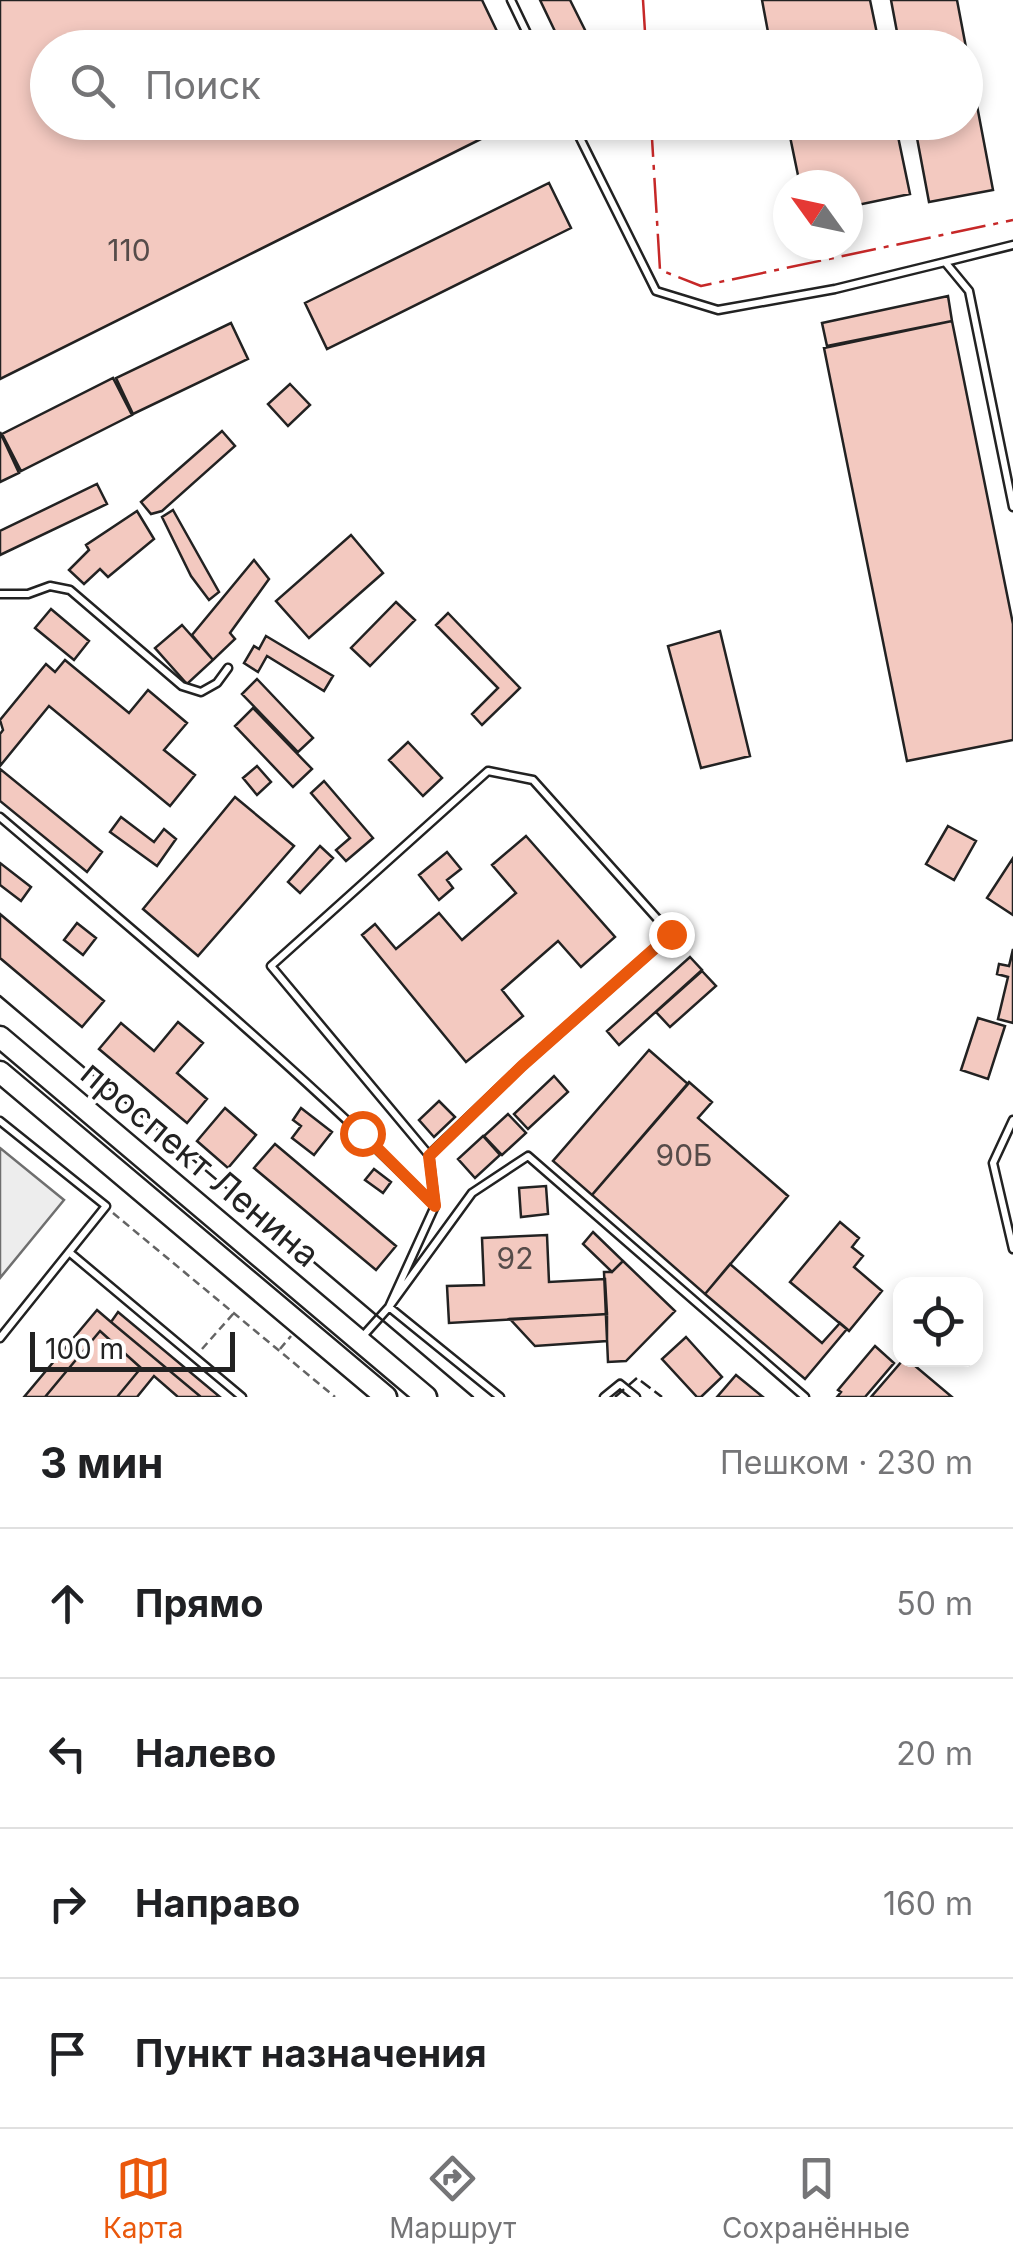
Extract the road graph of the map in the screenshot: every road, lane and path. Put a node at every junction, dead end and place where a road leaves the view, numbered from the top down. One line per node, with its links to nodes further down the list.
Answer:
1 (511, 0): 2 (lane)
2 (525, 30)
3 (581, 140): 5 (lane)
4 (1013, 246): 5 (lane)
5 (945, 262): 6 (lane)
6 (1013, 507)
7 (0, 594): 8 (lane)
8 (228, 668)
9 (0, 817): 16 (lane)
10 (0, 1037): 22 (main road, проспект Ленина)
11 (0, 1072): 24 (main road, проспект Ленина)
12 (0, 1120): 15 (lane)
13 (1013, 1120): 17 (lane)
14 (429, 1156): 14 (lane); 16 (lane)
15 (106, 1206): 18 (lane); 20 (path)
16 (435, 1206): 19 (lane)
17 (1013, 1249)
18 (69, 1252): 21 (lane); 23 (lane)
19 (390, 1307): 22 (lane); 29 (lane); 32 (lane)
20 (234, 1313): 23 (path); 26 (path)
21 (0, 1338)
22 (359, 1340): 24 (main road); 28 (main road, проспект Ленина)
23 (194, 1358): 25 (lane)
24 (342, 1360): 27 (main road, проспект Ленина)
25 (242, 1397)
26 (335, 1397)
27 (386, 1397)
28 (426, 1397)
29 (500, 1397)
30 (604, 1397): 31 (lane)
31 (636, 1397)
32 (805, 1397)

